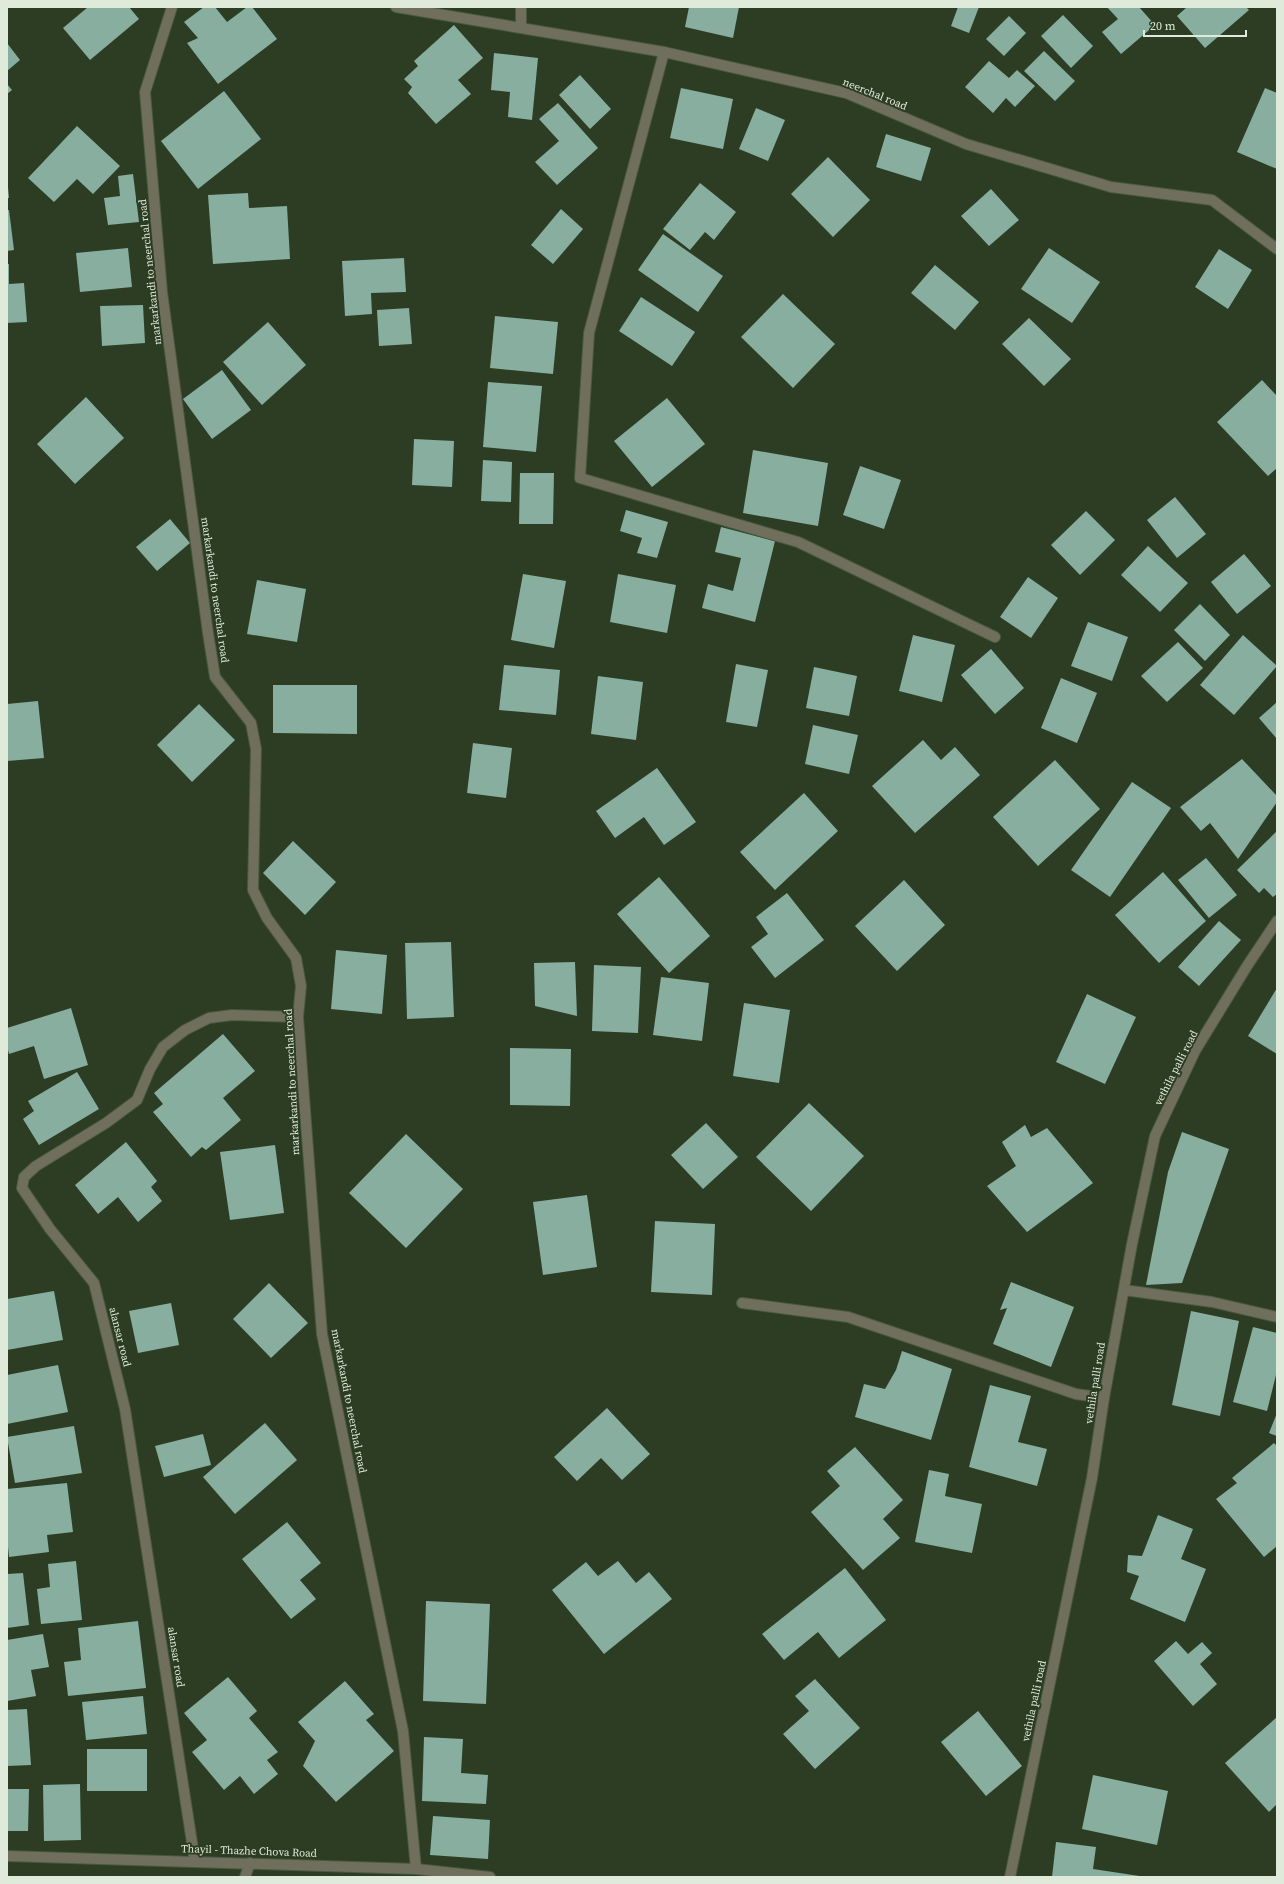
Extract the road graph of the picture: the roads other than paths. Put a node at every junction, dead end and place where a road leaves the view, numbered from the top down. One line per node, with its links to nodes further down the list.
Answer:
1 (172, 7): 9 (street, markarkandi to neerchal road)
2 (396, 7): 4 (street, neerchal road)
3 (521, 7): 4 (street)
4 (521, 28): 5 (street, neerchal road)
5 (664, 52): 6 (street, neerchal road); 7 (street)
6 (1277, 249)
7 (995, 637)
8 (1277, 921): 10 (street, vethila palli road)
9 (298, 1017): 15 (street, alansar road); 17 (street, markarkandi to neerchal road)
10 (1124, 1290): 12 (street); 13 (street, vethila palli road)
11 (742, 1303): 13 (street)
12 (1277, 1317)
13 (1104, 1398): 20 (street, vethila palli road)
14 (7, 1856): 15 (street, Thayil - Thazhe Chova Road)
15 (195, 1862): 16 (street, Thayil - Thazhe Chova Road)
16 (250, 1863): 17 (street, Thayil - Thazhe Chova Road); 18 (street)
17 (416, 1869): 19 (street, Thayil - Thazhe Chova Road)
18 (245, 1877)
19 (490, 1877)
20 (1010, 1877)

